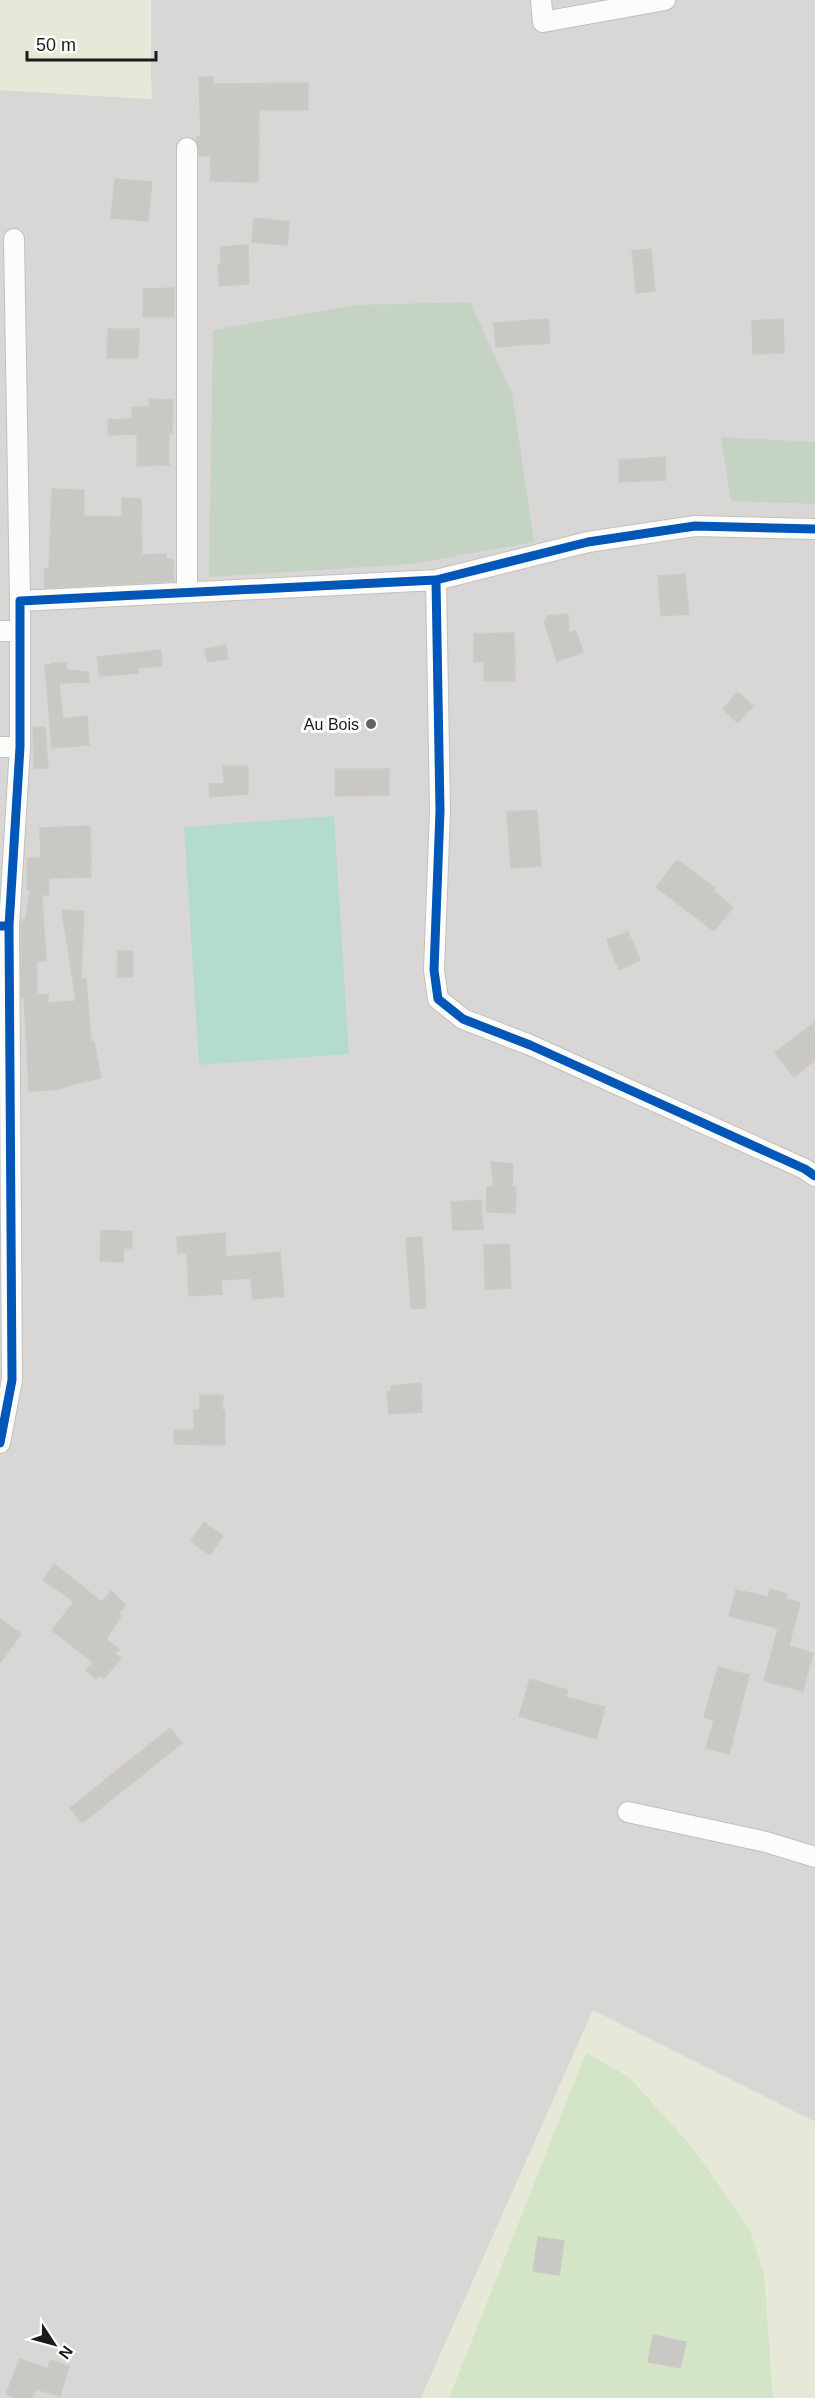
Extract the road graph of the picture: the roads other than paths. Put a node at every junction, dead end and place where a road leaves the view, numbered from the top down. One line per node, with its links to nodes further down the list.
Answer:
1 (542, 0): 2 (street)
2 (665, 0)
3 (187, 148): 7 (street)
4 (14, 239): 8 (street)
5 (815, 529): 6 (street)
6 (436, 580): 7 (street); 13 (street)
7 (187, 592): 8 (street)
8 (20, 601): 10 (street)
9 (0, 631): 10 (street)
10 (20, 631): 11 (street)
11 (10, 747): 12 (street)
12 (4, 926): 14 (street)
13 (815, 1176)
14 (6, 1379): 15 (street)
15 (0, 1443)
16 (628, 1812): 17 (street)
17 (815, 1857)

